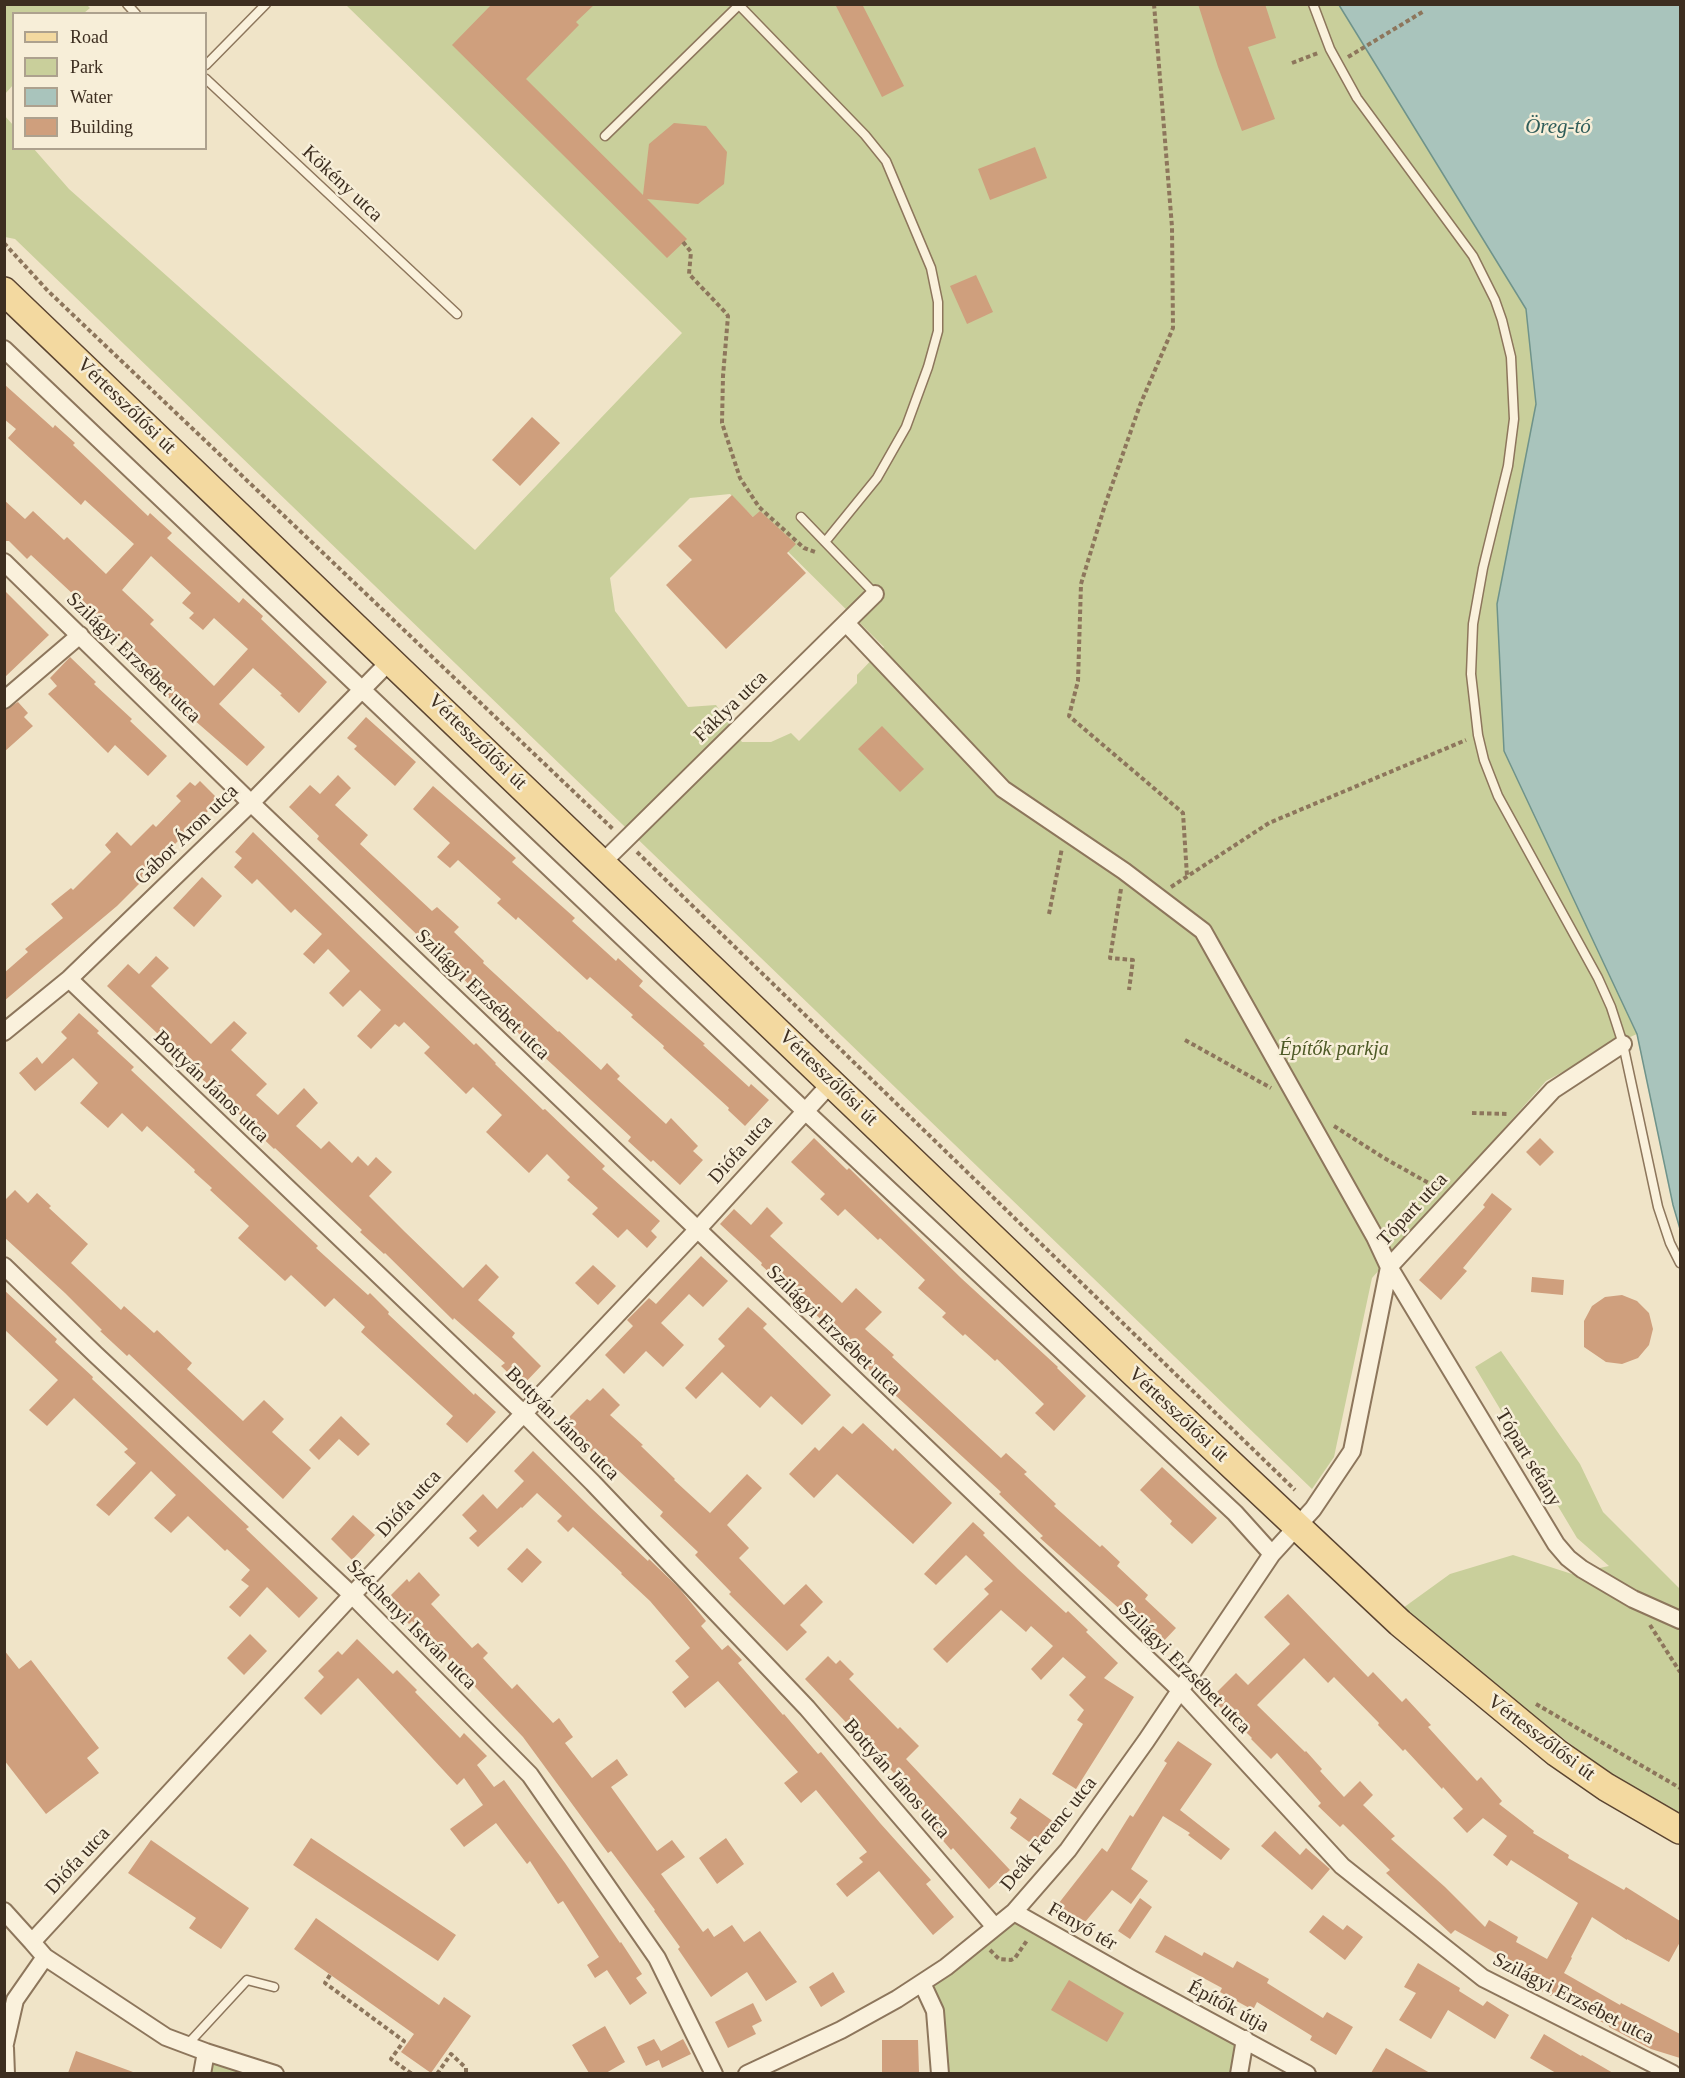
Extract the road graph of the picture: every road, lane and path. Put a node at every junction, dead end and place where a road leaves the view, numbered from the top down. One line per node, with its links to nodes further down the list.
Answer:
1 (266, 4): 6 (lane)
2 (1154, 4): 32 (path)
3 (1313, 4): 5 (lane)
4 (1424, 11): 8 (path)
5 (1330, 49): 7 (path); 8 (lane)
6 (207, 63)
7 (1292, 63)
8 (1337, 64): 26 (lane)
9 (207, 80): 14 (lane, Kökény utca)
10 (605, 136): 17 (lane)
11 (683, 242): 18 (path)
12 (4, 243): 29 (path)
13 (4, 291): 23 (main road, Vértesszőlősi út)
14 (457, 314)
15 (4, 350): 24 (street, Vértesszőlősi út)
16 (801, 517): 17 (lane, Fáklya utca)
17 (825, 542): 18 (lane, Fáklya utca)
18 (837, 555): 20 (lane, Fáklya utca)
19 (4, 562): 22 (street, Szilágyi Erzsébet utca)
20 (875, 594): 21 (street, Fáklya utca)
21 (846, 623): 28 (street, Tópart sétány); 29 (street, Fáklya utca)
22 (80, 635): 25 (street); 27 (street, Szilágyi Erzsébet utca)
23 (391, 660): 24 (street, Gábor Áron utca); 30 (main road, Vértesszőlősi út)
24 (362, 689): 27 (street, Gábor Áron utca); 40 (street, Vértesszőlősi út)
25 (4, 700)
26 (1478, 735): 32 (path); 38 (lane)
27 (251, 803): 35 (street, Gábor Áron utca); 43 (street, Szilágyi Erzsébet utca)
28 (1065, 832): 31 (street, Tópart sétány); 34 (path)
29 (625, 840): 30 (street, Fáklya utca); 48 (path)
30 (603, 862): 39 (main road, Vértesszőlősi út)
31 (1124, 871): 33 (street, Tópart sétány); 36 (path)
32 (1187, 876): 33 (path)
33 (1158, 896): 46 (street, Tópart sétány)
34 (1049, 914)
35 (69, 979): 37 (street, Gábor Áron utca); 47 (street, Bottyán János utca)
36 (1129, 990)
37 (4, 1032)
38 (1623, 1044): 42 (street, Tópart utca); 44 (lane)
39 (831, 1082): 40 (street, Diófa utca); 48 (main road, Vértesszőlősi út)
40 (805, 1111): 43 (street, Diófa utca); 49 (street, Vértesszőlősi út)
41 (1472, 1113): 42 (path)
42 (1530, 1114): 46 (street, Tópart utca)
43 (696, 1230): 47 (street, Diófa utca); 54 (street, Szilágyi Erzsébet utca)
44 (1680, 1263)
45 (4, 1266): 50 (street, Széchenyi István utca)
46 (1389, 1267): 48 (street, Tópart utca); 51 (street, Tópart sétány)
47 (523, 1413): 50 (street, Diófa utca); 61 (street, Bottyán János utca)
48 (1306, 1518): 49 (street, Deák Ferenc utca); 57 (main road, Vértesszőlősi út)
49 (1272, 1554): 54 (street, Deák Ferenc utca)
50 (352, 1595): 63 (street, Diófa utca); 79 (street, Széchenyi István utca)
51 (1633, 1599): 52 (street, Tópart sétány); 53 (path)
52 (1680, 1620)
53 (1680, 1672)
54 (1180, 1690): 59 (street, Deák Ferenc utca); 84 (street, Szilágyi Erzsébet utca)
55 (1529, 1700): 56 (path)
56 (1680, 1788)
57 (1680, 1830)
58 (4, 1911): 63 (street)
59 (1014, 1912): 60 (street, Fenyő tér); 61 (street, Deák Ferenc utca)
60 (1036, 1926): 62 (path); 66 (street, Fenyő tér)
61 (995, 1927): 62 (street, Deák Ferenc utca)
62 (980, 1940): 67 (street, Deák Ferenc utca)
63 (32, 1942): 64 (street)
64 (45, 1957): 70 (street); 71 (street)
65 (330, 1975): 76 (path)
66 (1130, 1978): 69 (street, Építők útja)
67 (922, 1983): 80 (street, Deák Ferenc utca); 81 (street)
68 (274, 1987): 70 (lane)
69 (1245, 2039): 82 (street); 83 (street, Építők útja)
70 (187, 2045): 72 (street)
71 (5, 2048): 73 (street)
72 (206, 2052): 74 (street); 75 (street)
73 (6, 2073)
74 (202, 2073)
75 (275, 2073)
76 (412, 2073)
77 (437, 2073): 78 (path)
78 (466, 2073)
79 (714, 2073)
80 (747, 2073)
81 (940, 2073)
82 (1239, 2073)
83 (1306, 2073)
84 (1673, 2073)

